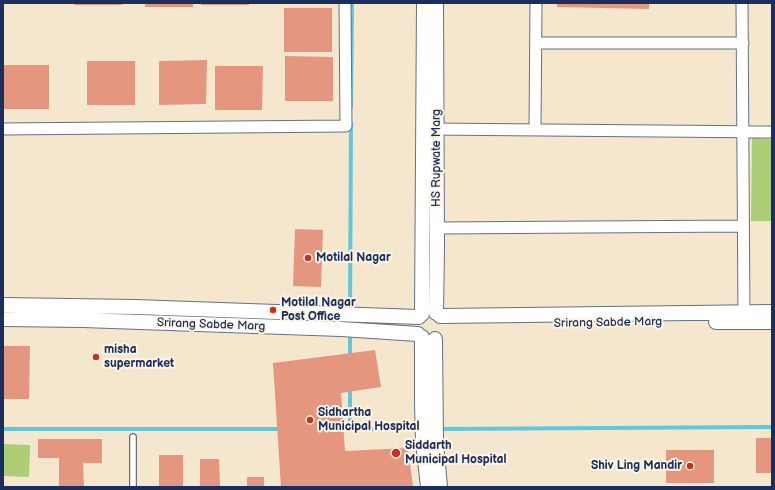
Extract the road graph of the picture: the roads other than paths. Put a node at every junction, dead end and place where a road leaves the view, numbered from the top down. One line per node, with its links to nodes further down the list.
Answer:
1 (345, 3): 8 (street)
2 (424, 3): 9 (street)
3 (436, 3): 9 (street, HS Rupwate Marg)
4 (536, 3): 6 (street)
5 (742, 3): 7 (street)
6 (536, 43): 7 (street); 10 (street)
7 (742, 43): 11 (street)
8 (3, 129)
9 (430, 129): 10 (street); 14 (street, HS Rupwate Marg); 15 (street)
10 (535, 130): 11 (street)
11 (743, 132): 12 (street); 13 (street)
12 (772, 132)
13 (743, 226): 14 (street); 23 (street)
14 (437, 228): 16 (street, HS Rupwate Marg)
15 (422, 247): 16 (street); 22 (street)
16 (437, 248): 22 (street, HS Rupwate Marg)
17 (3, 305): 21 (street)
18 (252, 311): 20 (street, Srirang Sabde Marg); 21 (street, Srirang Sabde Marg); 26 (street)
19 (772, 312): 23 (street)
20 (314, 313): 22 (street, Srirang Sabde Marg); 27 (street)
21 (84, 314): 24 (street, Srirang Sabde Marg); 26 (street, Srirang Sabde Marg)
22 (432, 317): 23 (street, Srirang Sabde Marg); 28 (street); 28 (street)
23 (744, 317): 25 (street, Srirang Sabde Marg)
24 (3, 319)
25 (772, 322)
26 (251, 326): 27 (street, Srirang Sabde Marg)
27 (314, 328): 28 (street, Srirang Sabde Marg)
28 (425, 337): 30 (street)
29 (133, 437): 31 (lane)
30 (430, 442): 32 (street); 33 (street)
31 (133, 487)
32 (428, 487)
33 (440, 487)

